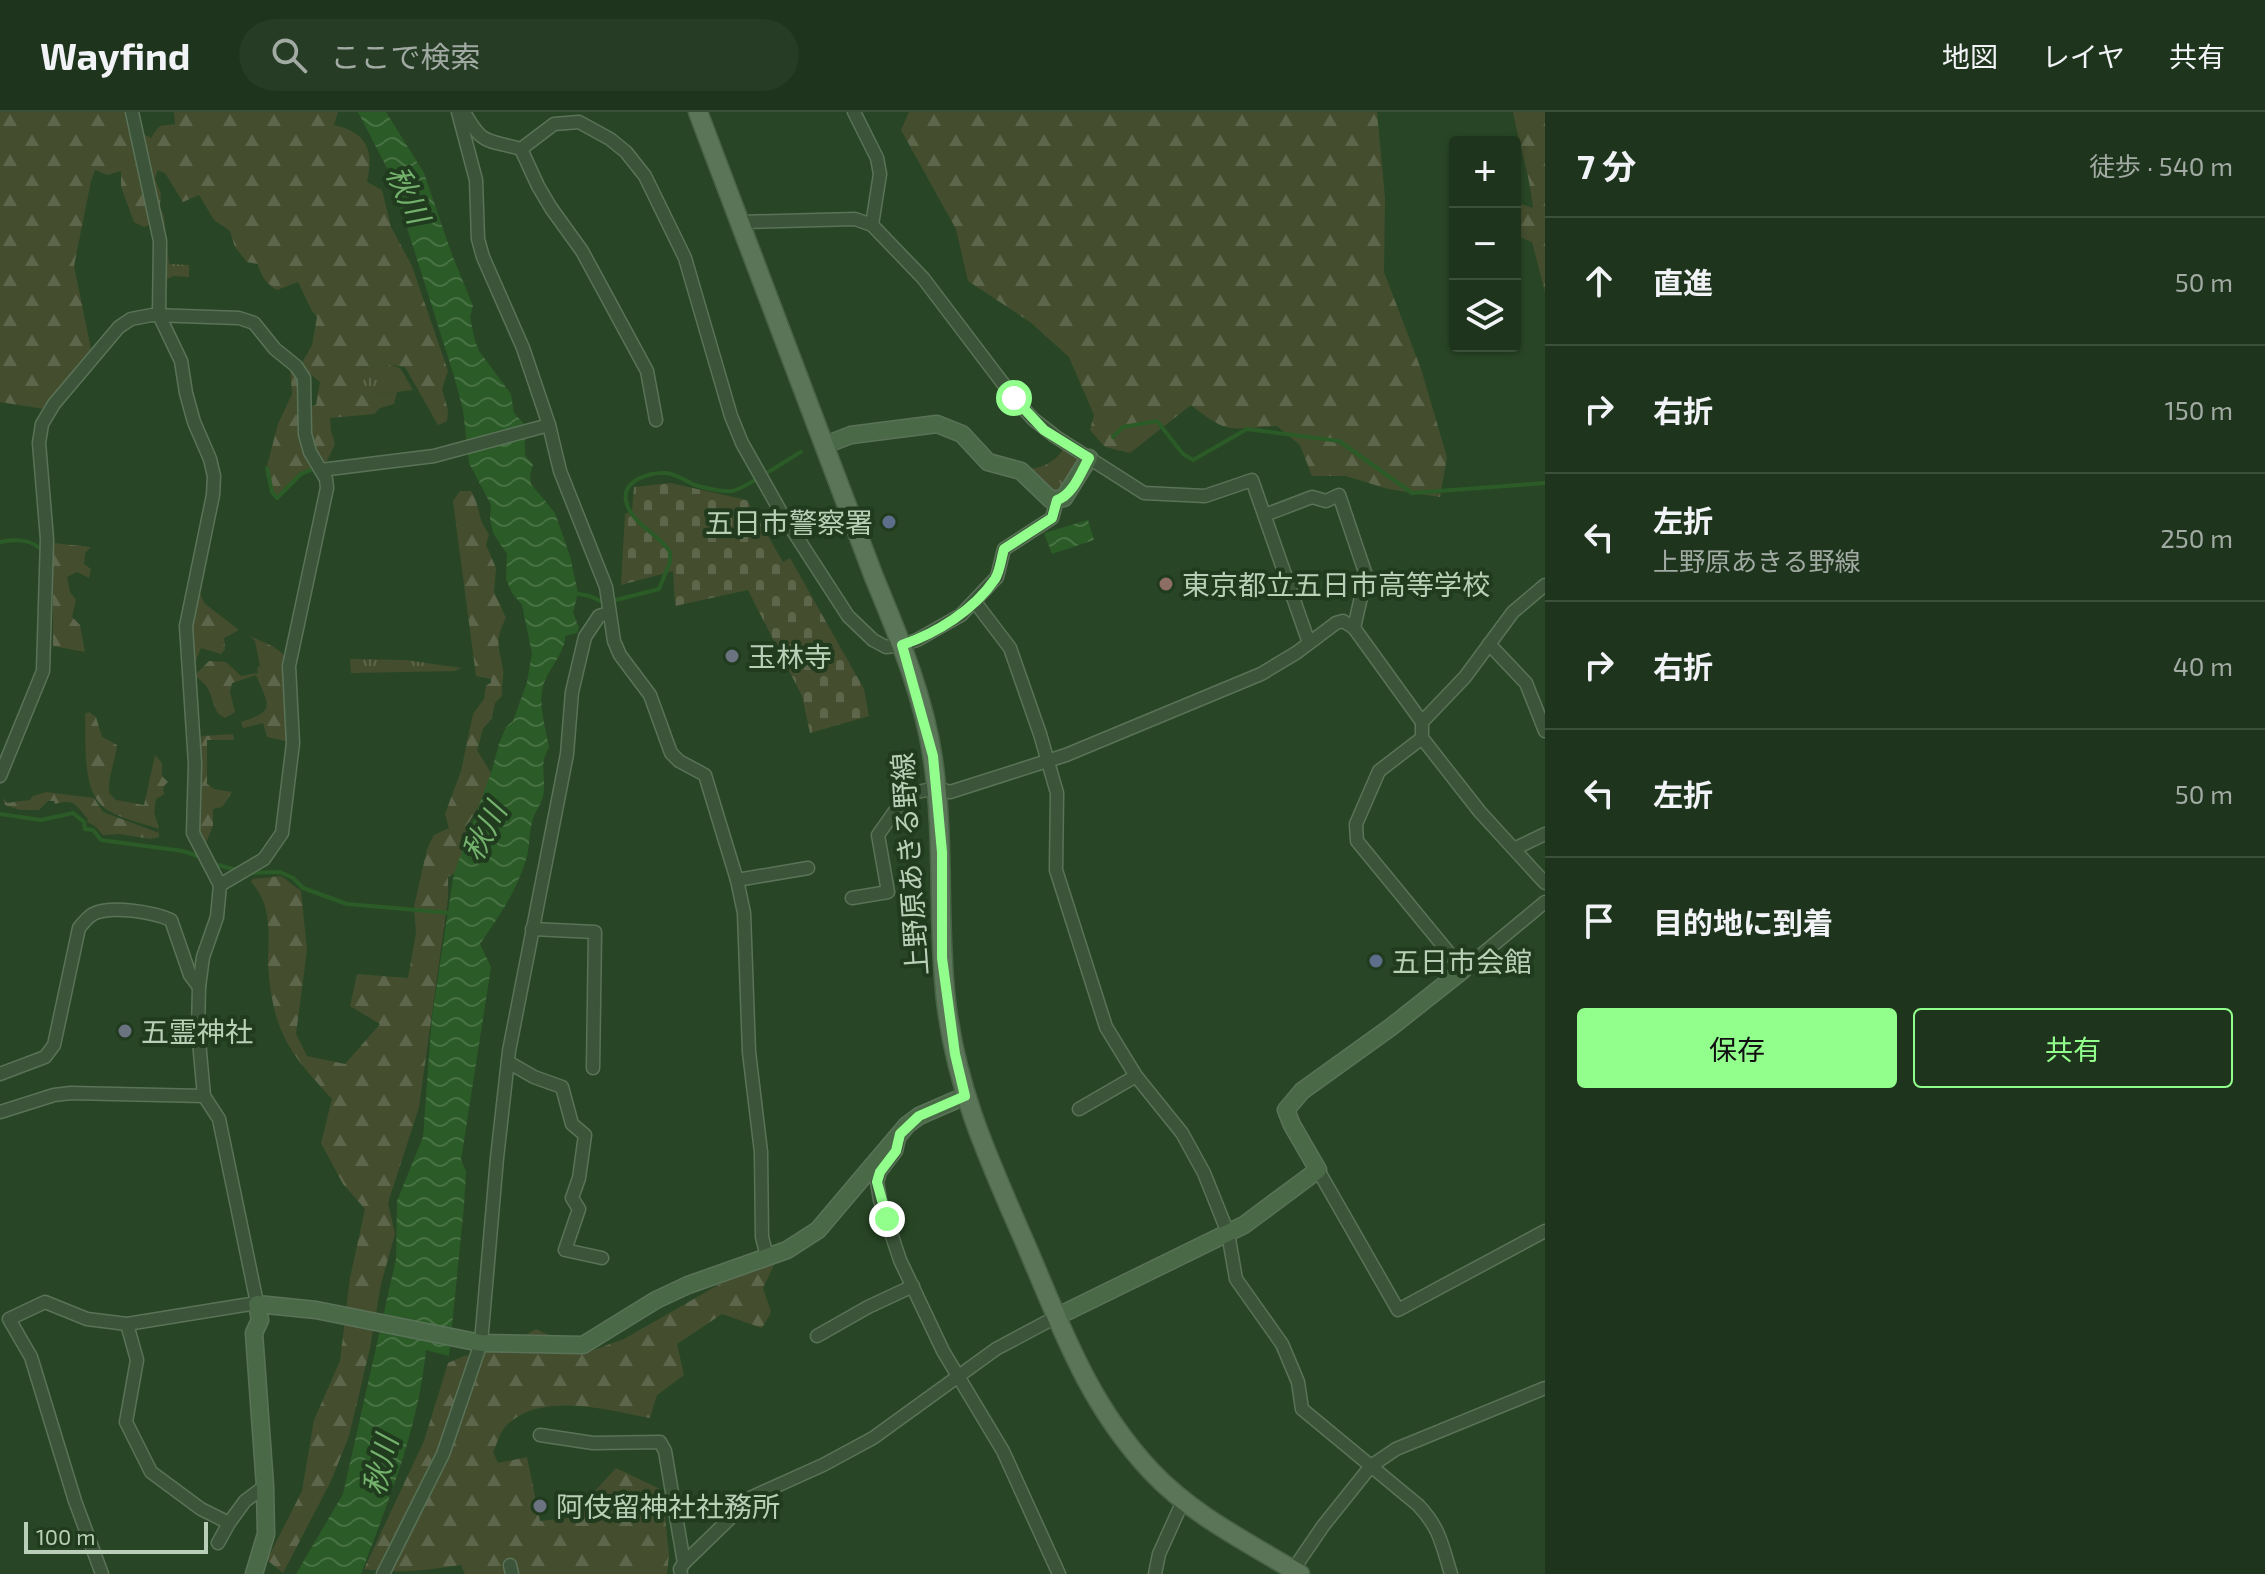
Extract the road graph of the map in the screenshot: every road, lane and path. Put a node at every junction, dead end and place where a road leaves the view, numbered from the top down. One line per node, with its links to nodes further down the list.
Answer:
1 (132, 112): 9 (street)
2 (458, 112): 11 (street)
3 (464, 112): 6 (street)
4 (698, 112): 7 (main road, 上野原あきる野線)
5 (854, 112): 8 (street)
6 (521, 149): 10 (street); 23 (street)
7 (740, 222): 8 (street); 12 (main road, 上野原あきる野線)
8 (872, 225): 13 (street)
9 (159, 315): 14 (street); 28 (street); 35 (street)
10 (656, 420)
11 (545, 426): 14 (street); 19 (street)
12 (825, 445): 15 (street); 23 (main road, 上野原あきる野線)
13 (1089, 458): 15 (street); 16 (street)
14 (321, 470): 35 (street)
15 (1057, 500): 18 (street)
16 (1265, 515): 20 (street); 21 (street)
17 (1545, 585): 22 (street)
18 (975, 602): 23 (street); 27 (street)
19 (609, 612): 33 (street); 38 (street)
20 (1354, 628): 21 (street); 24 (street)
21 (1309, 643): 27 (street)
22 (1489, 644): 24 (street); 25 (street)
23 (902, 645): 29 (main road, 上野原あきる野線)
24 (1422, 722): 26 (street)
25 (1545, 731)
26 (1422, 738): 31 (street); 39 (street)
27 (1047, 761): 29 (street); 44 (street)
28 (0, 776)
29 (937, 788): 36 (street); 46 (main road, 上野原あきる野線)
30 (1545, 834): 31 (street)
31 (1516, 848): 34 (street)
32 (808, 868): 33 (street)
33 (737, 880): 53 (street)
34 (1545, 883)
35 (220, 885): 40 (street)
36 (852, 898)
37 (1545, 902): 39 (street)
38 (532, 929): 41 (street); 42 (street)
39 (1463, 970): 50 (street)
40 (199, 987): 43 (street); 45 (street)
41 (508, 1062): 54 (street); 59 (street)
42 (593, 1068)
43 (0, 1074)
44 (1136, 1076): 47 (street); 52 (street)
45 (204, 1096): 48 (street); 57 (street)
46 (965, 1096): 49 (street); 56 (main road, 上野原あきる野線)
47 (1079, 1109)
48 (0, 1112)
49 (900, 1134): 53 (street); 55 (street)
50 (1318, 1170): 51 (street); 52 (street)
51 (1545, 1231)
52 (1228, 1233): 56 (street); 63 (street)
53 (767, 1257): 59 (street)
54 (602, 1258)
55 (913, 1286): 58 (street); 60 (street)
56 (1056, 1317): 60 (street); 65 (main road, 上野原あきる野線)
57 (127, 1324): 66 (street); 70 (street)
58 (817, 1336)
59 (478, 1343): 64 (street); 72 (street)
60 (958, 1377): 68 (street); 73 (street)
61 (1545, 1388): 63 (street)
62 (540, 1435): 68 (street)
63 (1371, 1466): 69 (street); 75 (street)
64 (265, 1486): 66 (street); 71 (street)
65 (1183, 1501): 69 (main road, 上野原あきる野線); 74 (street)
66 (229, 1523): 67 (street)
67 (218, 1543)
68 (683, 1568)
69 (1296, 1572)
70 (102, 1574)
71 (254, 1574)
72 (383, 1574)
73 (1059, 1574)
74 (1155, 1574)
75 (1451, 1574)

